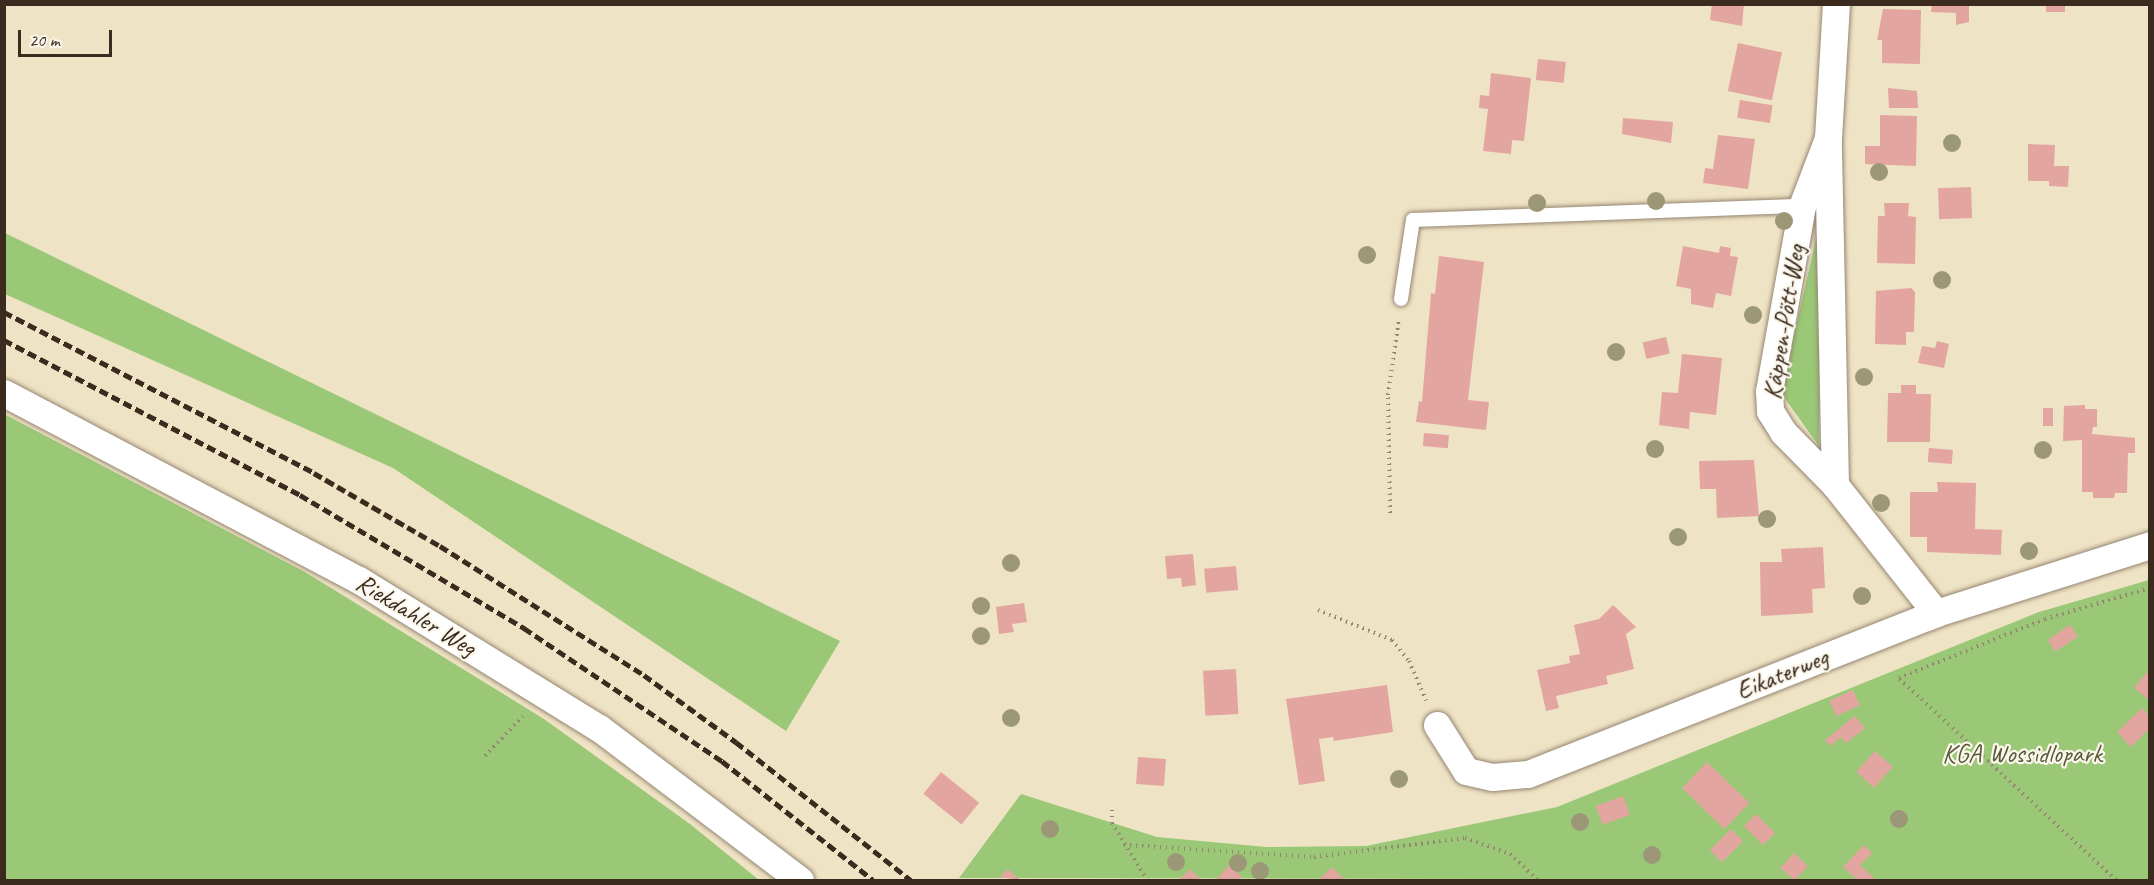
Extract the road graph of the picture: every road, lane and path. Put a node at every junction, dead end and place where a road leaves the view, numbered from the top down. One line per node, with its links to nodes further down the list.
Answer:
1 (1836, 4): 2 (street, Käppen-Pött-Weg)
2 (1828, 138): 3 (street, Käppen-Pött-Weg); 6 (street, Käppen-Pött-Weg)
3 (1803, 206): 4 (lane); 6 (street, Käppen-Pött-Weg)
4 (1401, 299): 7 (path)
5 (4, 393): 12 (street, Riekdahler Weg)
6 (1835, 484): 11 (street, Käppen-Pött-Weg)
7 (1390, 513)
8 (2150, 545): 11 (street, Eikaterweg)
9 (2150, 588): 20 (path)
10 (1318, 610): 13 (path)
11 (1936, 613): 13 (street, Eikaterweg)
12 (544, 694): 14 (path); 17 (street, Riekdahler Weg)
13 (1437, 725)
14 (485, 756)
15 (1112, 810): 16 (path)
16 (1124, 845): 18 (path); 19 (path)
17 (800, 880)
18 (1147, 880)
19 (1538, 880)
20 (2116, 880)

